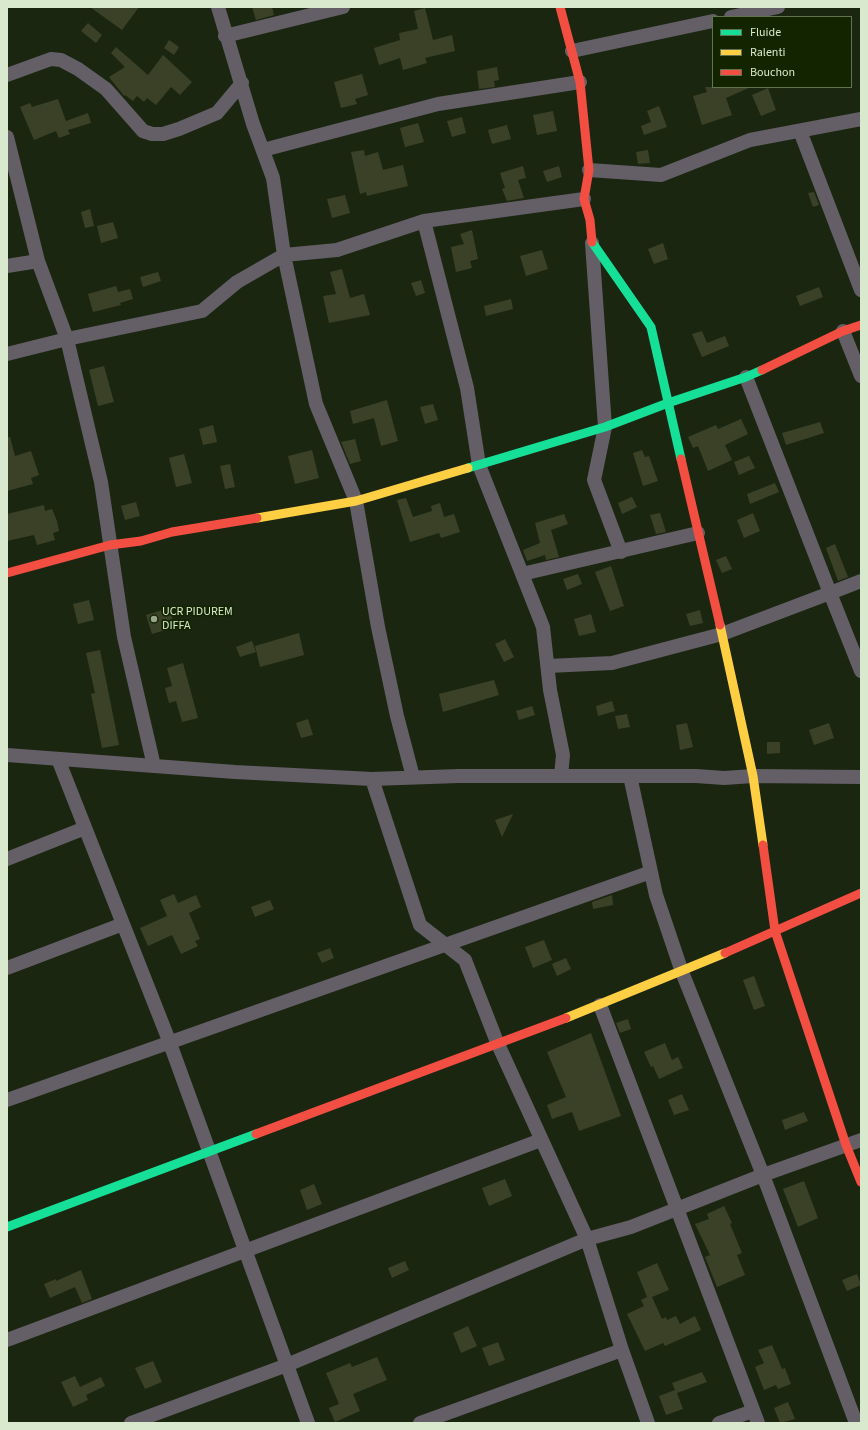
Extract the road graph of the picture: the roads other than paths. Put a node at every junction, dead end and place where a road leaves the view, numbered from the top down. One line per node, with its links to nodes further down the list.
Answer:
1 (218, 7): 7 (street)
2 (343, 7): 7 (street)
3 (560, 7): 8 (street)
4 (778, 7): 5 (street)
5 (736, 16)
6 (712, 21): 8 (street)
7 (225, 36): 11 (street)
8 (572, 51): 10 (street)
9 (7, 75): 11 (street)
10 (580, 82): 15 (street); 16 (street)
11 (242, 83): 15 (street)
12 (861, 118): 13 (street)
13 (800, 131): 16 (street); 23 (street)
14 (7, 137): 21 (street)
15 (263, 150): 20 (street)
16 (589, 170): 17 (street)
17 (584, 199): 18 (street); 19 (street)
18 (424, 221): 20 (street); 32 (street)
19 (592, 242): 30 (street); 31 (street)
20 (284, 255): 26 (street); 33 (street)
21 (38, 261): 22 (street); 26 (street)
22 (7, 266)
23 (861, 290)
24 (861, 325): 25 (street)
25 (843, 331): 28 (street); 29 (street)
26 (67, 339): 27 (street); 35 (street)
27 (7, 354)
28 (861, 376)
29 (746, 377): 30 (street); 40 (street)
30 (668, 403): 31 (street); 34 (street)
31 (605, 427): 32 (street); 36 (street)
32 (479, 464): 33 (street); 38 (street)
33 (356, 501): 35 (street); 50 (street)
34 (698, 533): 36 (street); 41 (street)
35 (110, 544): 37 (street); 46 (street)
36 (621, 552): 38 (street)
37 (7, 572)
38 (522, 574): 42 (street)
39 (861, 581): 40 (street)
40 (830, 593): 41 (street); 43 (street)
41 (722, 634): 42 (street); 49 (street)
42 (548, 666): 47 (street)
43 (861, 671)
44 (7, 755): 45 (street)
45 (58, 759): 46 (street); 53 (street)
46 (154, 766): 52 (street)
47 (561, 776): 48 (street); 50 (street)
48 (630, 776): 49 (street); 55 (street)
49 (753, 776): 51 (street); 58 (street)
50 (413, 777): 52 (street)
51 (861, 777)
52 (372, 779): 59 (street)
53 (85, 828): 54 (street); 57 (street)
54 (7, 859)
55 (651, 872): 59 (street); 61 (street)
56 (861, 893): 58 (street)
57 (123, 924): 60 (street); 63 (street)
58 (775, 931): 61 (street); 68 (street)
59 (444, 944): 63 (street); 64 (street)
60 (7, 968)
61 (682, 972): 62 (street); 70 (street)
62 (600, 1005): 64 (street); 72 (street)
63 (170, 1042): 65 (street); 69 (street)
64 (497, 1042): 66 (street); 69 (street)
65 (7, 1100)
66 (541, 1140): 74 (street); 75 (street)
67 (861, 1140): 68 (street)
68 (846, 1145): 70 (street); 71 (street)
69 (209, 1151): 73 (street); 75 (street)
70 (763, 1175): 72 (street); 85 (street)
71 (861, 1182)
72 (678, 1209): 74 (street); 79 (street)
73 (7, 1227)
74 (587, 1239): 77 (street); 78 (street)
75 (246, 1250): 76 (street); 78 (street)
76 (7, 1340)
77 (622, 1350): 82 (street); 83 (street)
78 (288, 1365): 80 (street); 81 (street)
79 (755, 1417): 84 (street)
80 (131, 1423)
81 (308, 1423)
82 (420, 1423)
83 (648, 1423)
84 (719, 1423)
85 (856, 1423)

